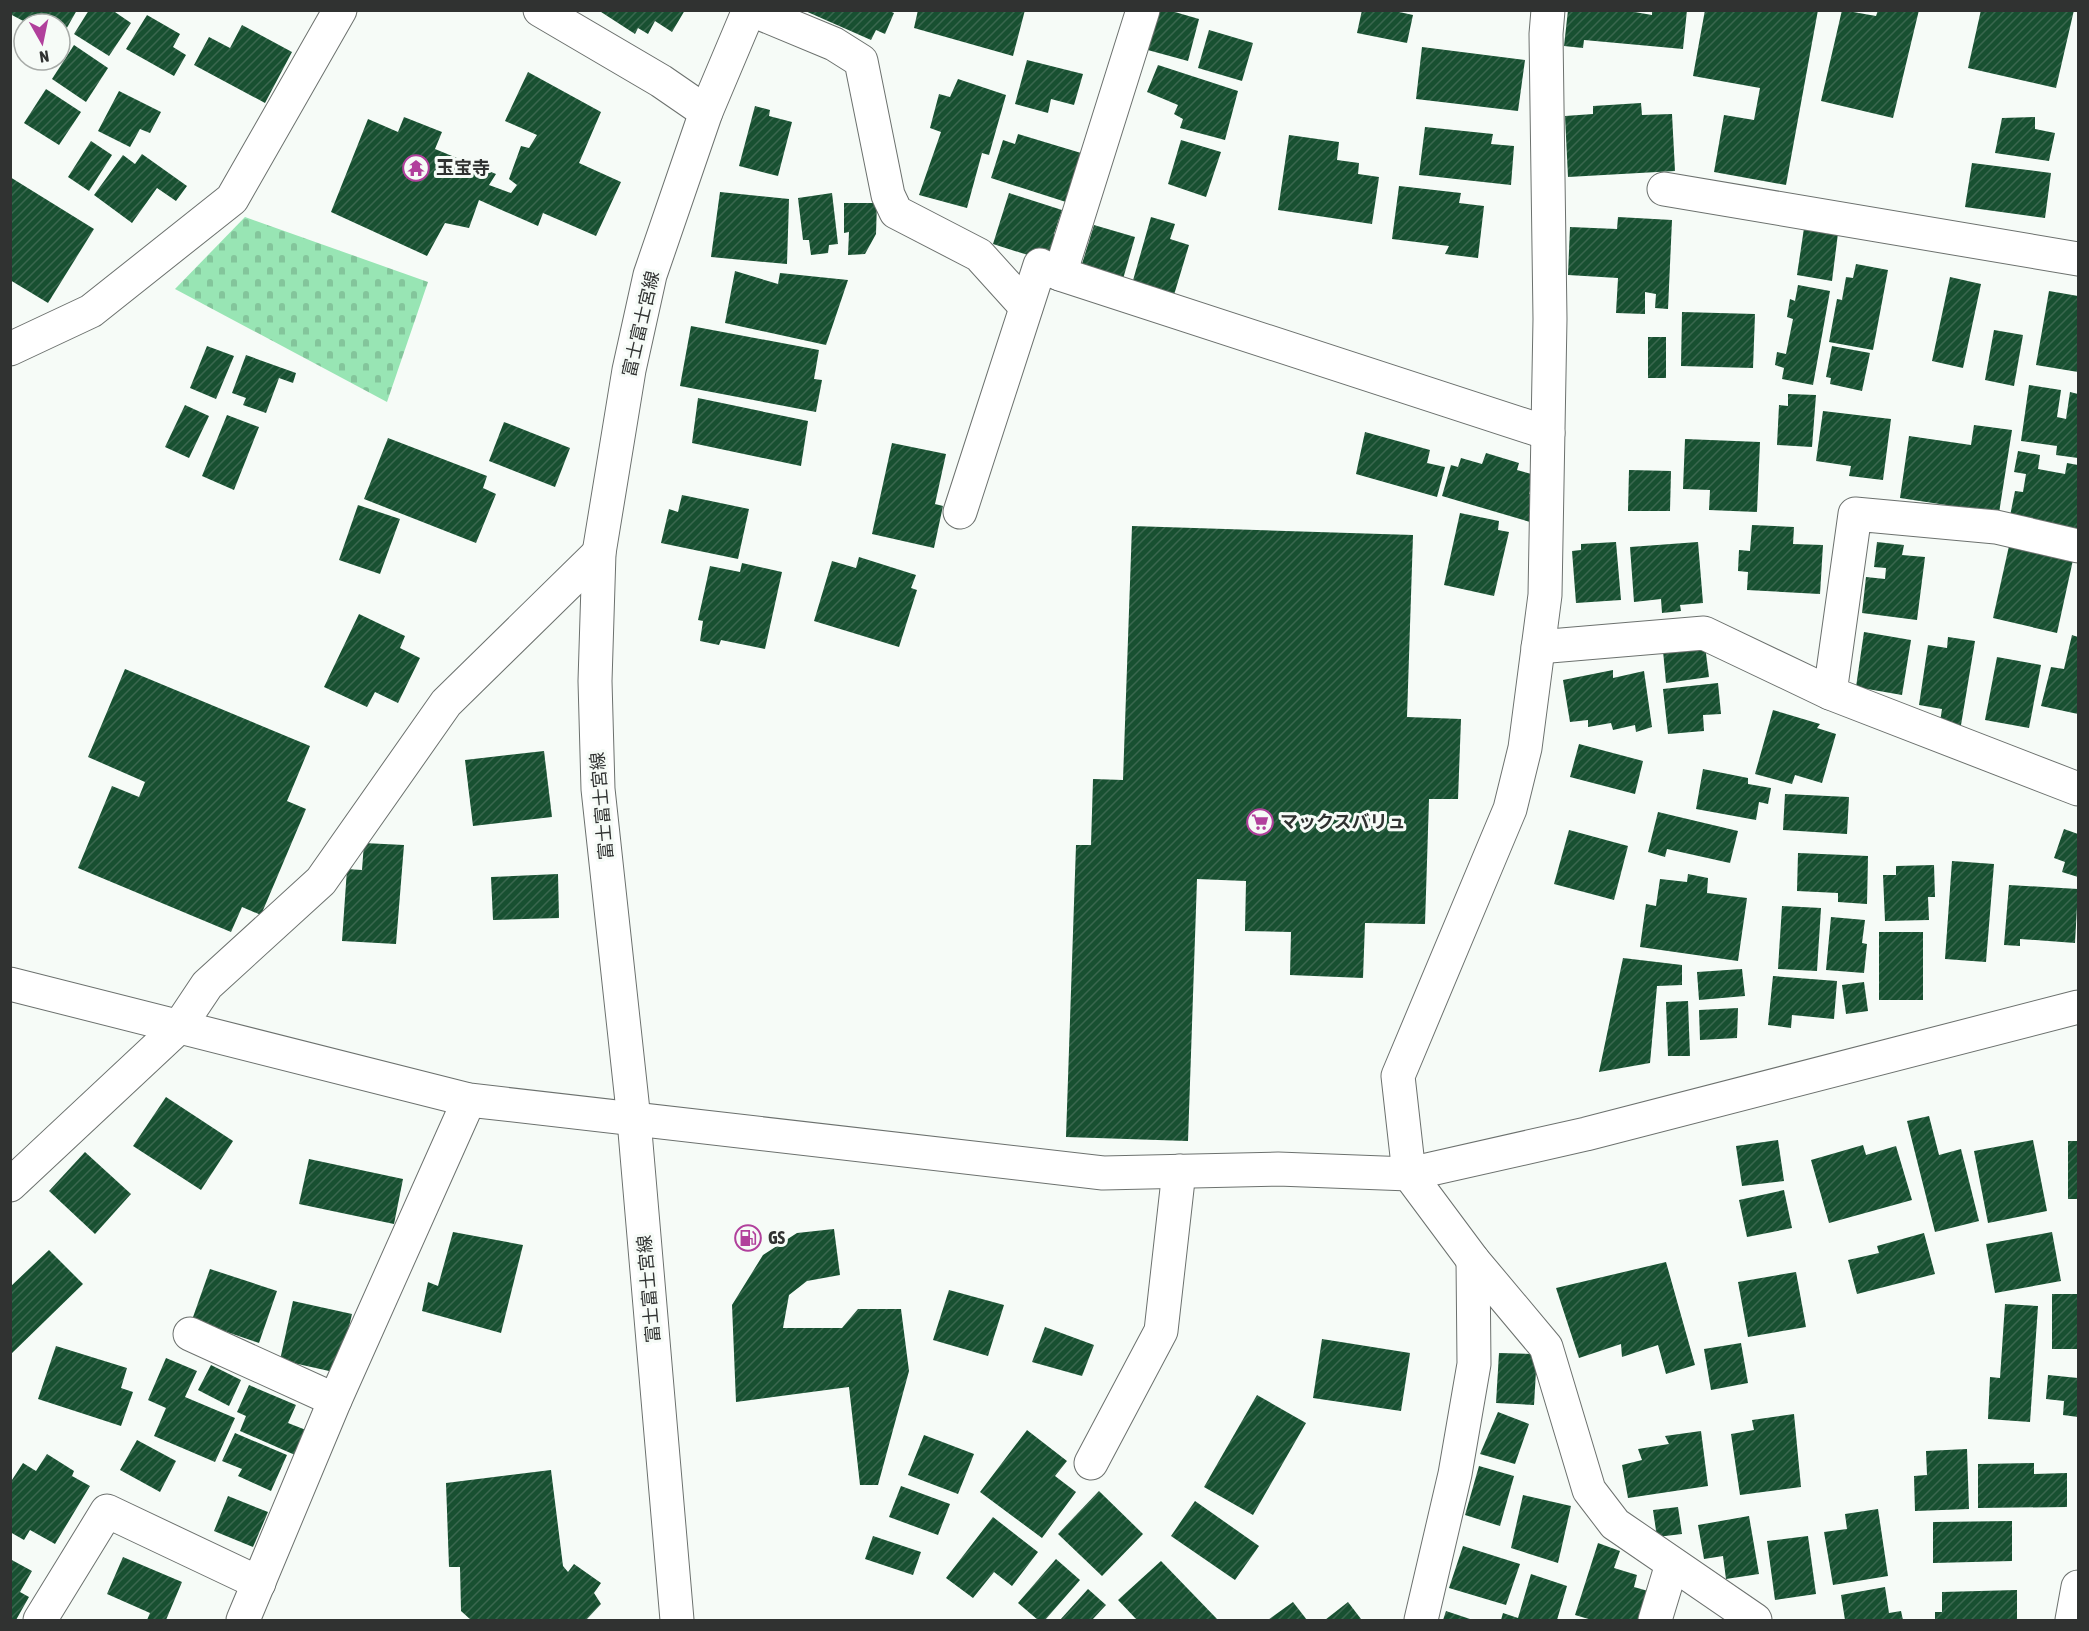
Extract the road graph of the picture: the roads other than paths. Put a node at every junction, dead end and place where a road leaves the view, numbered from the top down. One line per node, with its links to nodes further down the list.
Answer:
1 (340, 10): 11 (street)
2 (540, 10): 6 (street)
3 (750, 10): 6 (street, 富士富士宮線); 10 (street)
4 (1143, 10): 9 (street)
5 (1548, 10): 12 (street)
6 (706, 112): 15 (street, 富士富士宮線)
7 (1664, 189): 8 (street)
8 (2079, 259)
9 (1060, 274): 10 (street); 12 (street)
10 (1026, 308): 13 (street)
11 (10, 349)
12 (1548, 433): 16 (street)
13 (960, 512)
14 (2079, 546): 17 (street)
15 (599, 553): 21 (street); 23 (street, 富士富士宮線)
16 (1538, 647): 17 (street); 25 (street)
17 (1830, 693): 18 (street)
18 (2079, 789)
19 (10, 984): 21 (street)
20 (2079, 1007): 25 (street)
21 (179, 1027): 22 (street); 26 (street)
22 (470, 1100): 23 (street); 29 (street)
23 (634, 1120): 24 (street); 36 (street, 富士富士宮線)
24 (1179, 1171): 25 (street); 30 (street)
25 (1410, 1174): 27 (street)
26 (10, 1185)
27 (1473, 1260): 31 (street); 37 (street)
28 (190, 1334): 29 (street)
29 (335, 1400): 32 (street)
30 (1091, 1463)
31 (1672, 1564): 38 (street); 39 (street)
32 (258, 1583): 34 (street); 35 (street)
33 (2079, 1587): 40 (street)
34 (40, 1620)
35 (243, 1620)
36 (677, 1620)
37 (1421, 1620)
38 (1655, 1620)
39 (1755, 1620)
40 (2072, 1620)

